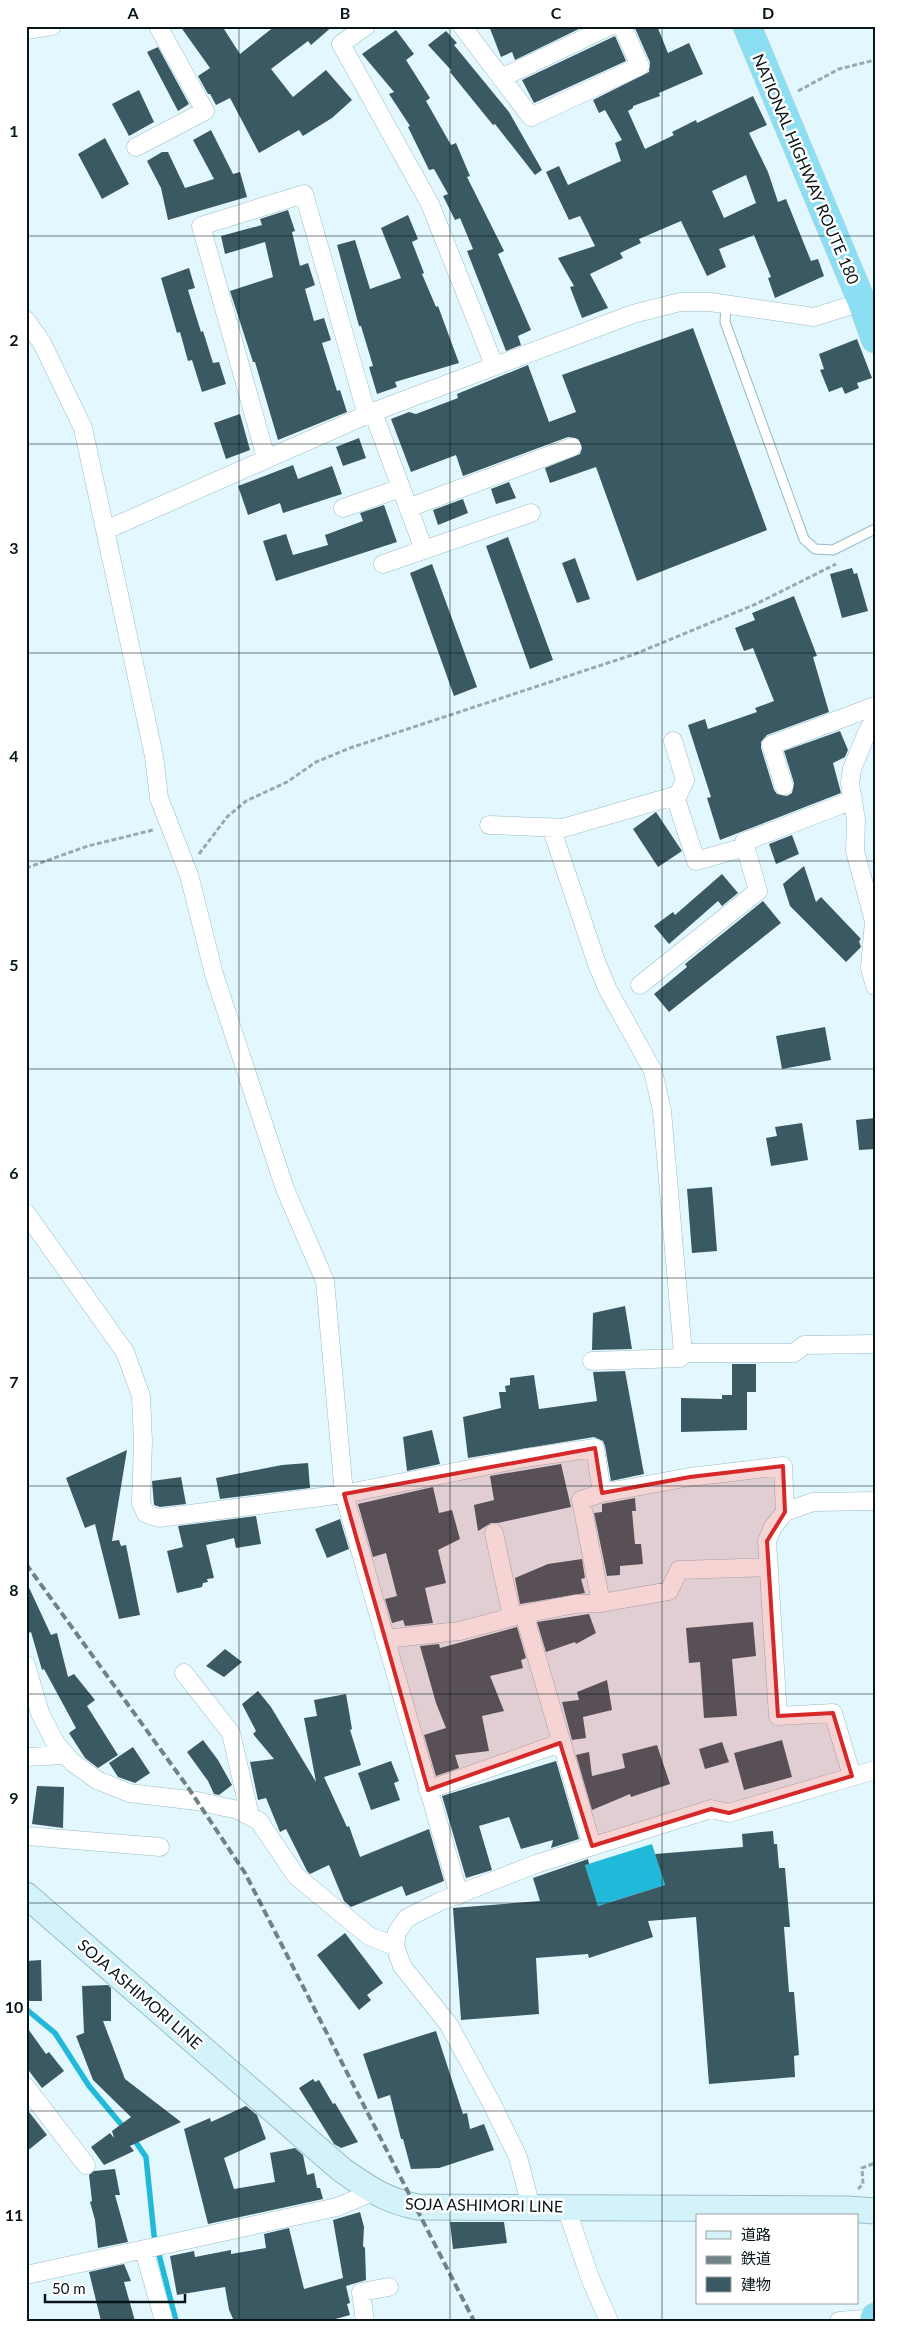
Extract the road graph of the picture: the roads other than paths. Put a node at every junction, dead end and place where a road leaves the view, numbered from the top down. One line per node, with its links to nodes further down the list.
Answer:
1 (48, 26): 8 (street)
2 (158, 26): 10 (street)
3 (366, 26): 15 (street)
4 (462, 26): 9 (street)
5 (610, 26): 9 (street)
6 (622, 26): 9 (street)
7 (747, 26): 11 (highway, NATIONAL HIGHWAY ROUTE 180)
8 (26, 30)
9 (501, 78)
10 (136, 147)
11 (862, 302): 12 (street); 14 (highway, NATIONAL HIGHWAY ROUTE 180)
12 (726, 304): 15 (street); 23 (lane)
13 (26, 320): 24 (street)
14 (875, 339)
15 (494, 365): 16 (street)
16 (370, 413): 18 (street); 18 (street); 19 (street)
17 (572, 447): 21 (street)
18 (266, 458): 24 (street)
19 (401, 488): 20 (street); 21 (street)
20 (343, 508)
21 (408, 508): 25 (street)
22 (531, 513): 25 (street)
23 (875, 529)
24 (106, 530): 43 (street)
25 (424, 550): 26 (street)
26 (383, 564)
27 (875, 706): 30 (street)
28 (875, 719): 32 (street)
29 (673, 741): 31 (street)
30 (784, 786)
31 (675, 796): 34 (street); 35 (street)
32 (853, 800): 35 (street); 37 (street)
33 (488, 825): 34 (street)
34 (551, 827): 40 (street)
35 (745, 847): 36 (street)
36 (640, 985)
37 (875, 986)
38 (26, 1213): 43 (street)
39 (875, 1344): 40 (street)
40 (684, 1353): 41 (street)
41 (592, 1361)
42 (602, 1493): 43 (street); 45 (street); 48 (street)
43 (344, 1494): 50 (street)
44 (875, 1501): 45 (street)
45 (785, 1512): 47 (street)
46 (494, 1532): 49 (street)
47 (768, 1567): 48 (street); 57 (street)
48 (602, 1603): 49 (street)
49 (518, 1615): 50 (street); 53 (street)
50 (385, 1639): 58 (street)
51 (26, 1665): 54 (street)
52 (184, 1673): 59 (street)
53 (560, 1743): 58 (street); 61 (street)
54 (66, 1755): 55 (street); 59 (street)
55 (26, 1757)
56 (875, 1770): 57 (street)
57 (852, 1776): 61 (street)
58 (428, 1790): 64 (street)
59 (250, 1816): 65 (street)
60 (26, 1836): 62 (street)
61 (592, 1846): 64 (street)
62 (160, 1847)
63 (26, 1895): 68 (main road, SOJA ASHIMORI LINE)
64 (459, 1895): 65 (street)
65 (396, 1946): 69 (street)
66 (26, 2087): 67 (street)
67 (86, 2164)
68 (374, 2192): 69 (main road, SOJA ASHIMORI LINE); 72 (street)
69 (531, 2207): 70 (main road, SOJA ASHIMORI LINE)
70 (566, 2207): 71 (main road, SOJA ASHIMORI LINE); 78 (street)
71 (875, 2211)
72 (144, 2250): 73 (street); 76 (street)
73 (26, 2275)
74 (389, 2287): 77 (street)
75 (875, 2318): 79 (street)
76 (164, 2321)
77 (365, 2321)
78 (609, 2321)
79 (839, 2321)

